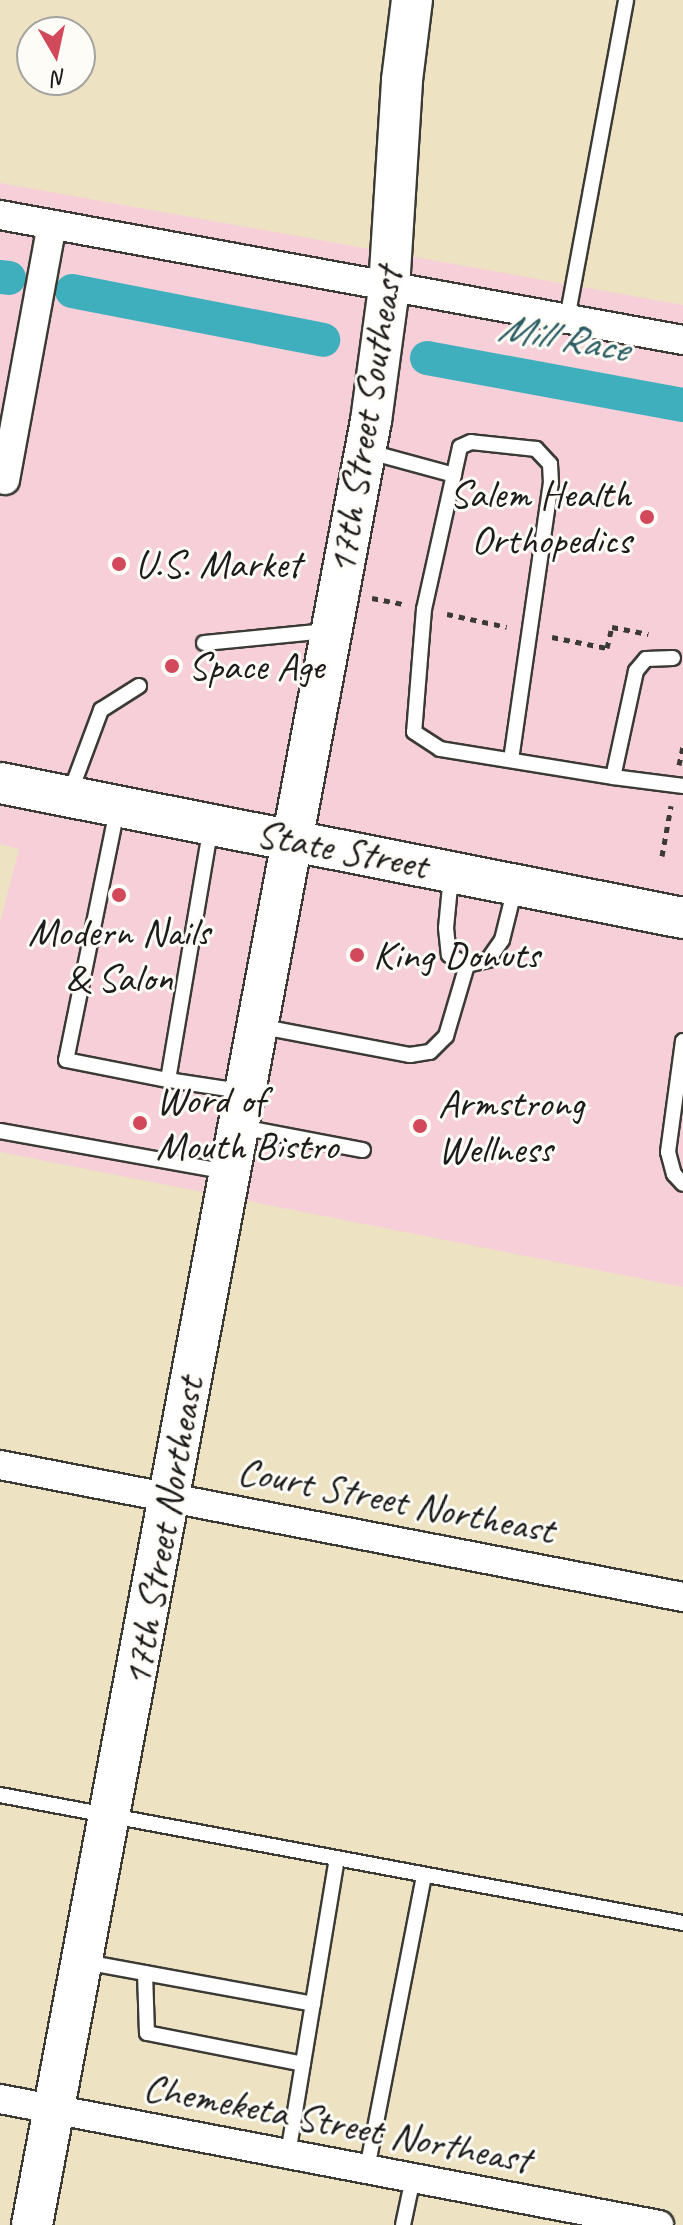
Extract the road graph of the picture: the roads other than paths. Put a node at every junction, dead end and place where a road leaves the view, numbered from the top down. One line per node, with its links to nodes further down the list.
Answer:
1 (412, 0): 5 (main road, 17th Street Southeast)
2 (626, 0): 6 (lane)
3 (0, 215): 4 (street)
4 (52, 225): 5 (street); 10 (street)
5 (389, 288): 6 (street); 8 (main road, 17th Street Southeast)
6 (567, 319): 7 (street)
7 (683, 340)
8 (365, 451): 9 (lane); 11 (main road, 17th Street Southeast)
9 (454, 475): 15 (lane); 15 (lane)
10 (5, 480)
11 (333, 631): 12 (lane); 22 (main road, 17th Street Southeast)
12 (204, 643)
13 (673, 658): 16 (lane)
14 (139, 686): 19 (lane)
15 (511, 760): 16 (lane)
16 (613, 777): 18 (lane)
17 (0, 783): 19 (main road, State Street)
18 (683, 786)
19 (68, 797): 20 (main road, State Street)
20 (117, 806): 21 (main road, State Street); 29 (lane)
21 (212, 824): 22 (main road, State Street); 29 (lane)
22 (293, 839): 23 (main road, State Street); 27 (main road, 17th Street Northeast)
23 (451, 871): 24 (main road, State Street); 26 (lane)
24 (516, 884): 25 (main road, State Street); 26 (lane)
25 (683, 918)
26 (467, 965): 27 (lane)
27 (258, 1026): 30 (main road, 17th Street Northeast)
28 (683, 1041): 34 (lane)
29 (168, 1080): 30 (lane)
30 (243, 1109): 32 (lane); 33 (main road, 17th Street Northeast)
31 (0, 1131): 33 (lane)
32 (363, 1150)
33 (232, 1173): 36 (main road, 17th Street Northeast)
34 (683, 1184)
35 (0, 1465): 36 (street, Court Street Northeast)
36 (168, 1497): 37 (street, Court Street Northeast); 39 (main road, 17th Street Northeast)
37 (683, 1597)
38 (0, 1795): 39 (lane)
39 (111, 1818): 40 (lane); 43 (main road, 17th Street Northeast)
40 (337, 1859): 41 (lane); 45 (lane)
41 (424, 1875): 42 (lane); 50 (lane)
42 (683, 1923)
43 (82, 1961): 44 (lane); 48 (main road, 17th Street Northeast)
44 (145, 1973): 45 (lane); 46 (lane)
45 (313, 2004): 46 (lane)
46 (303, 2064): 49 (lane)
47 (0, 2099): 48 (street, Chemeketa Street Northeast)
48 (56, 2110): 49 (street, Chemeketa Street Northeast); 52 (main road, 17th Street Northeast)
49 (288, 2154): 50 (street, Chemeketa Street Northeast)
50 (367, 2169): 51 (street, Chemeketa Street Northeast)
51 (413, 2178): 53 (lane); 54 (street, Chemeketa Street Northeast)
52 (32, 2225)
53 (403, 2225)
54 (659, 2225)

